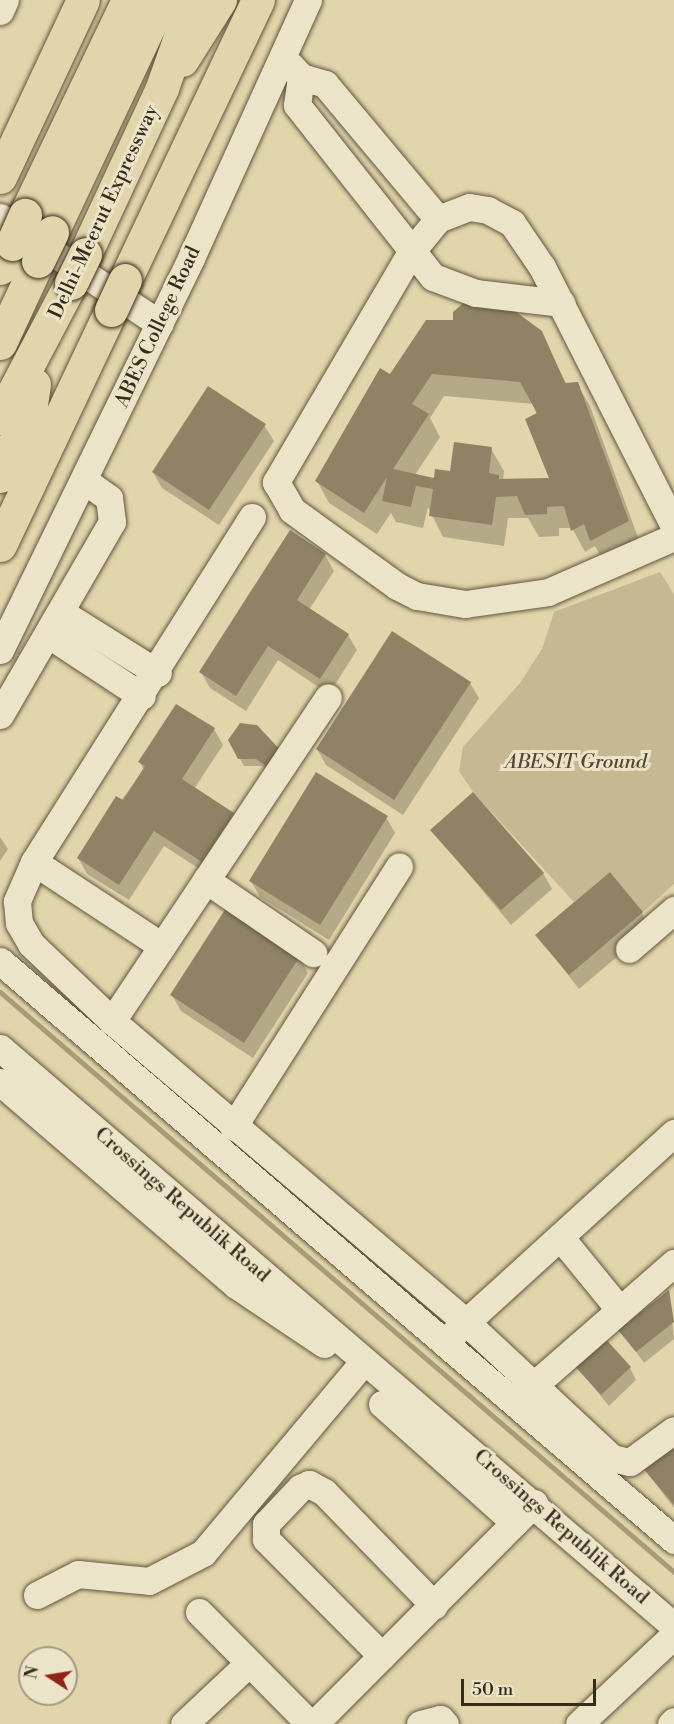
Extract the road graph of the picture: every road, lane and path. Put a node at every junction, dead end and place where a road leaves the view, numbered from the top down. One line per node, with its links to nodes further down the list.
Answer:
1 (5, 0): 9 (street)
2 (83, 0): 13 (highway)
3 (128, 0): 15 (highway)
4 (161, 0): 15 (highway, Delhi-Meerut Expressway)
5 (193, 0): 12 (highway, Delhi-Meerut Expressway)
6 (220, 0): 12 (highway)
7 (258, 0): 27 (highway, bridge)
8 (308, 0): 10 (street, ABES College Road)
9 (0, 11)
10 (282, 56): 11 (street); 18 (street, ABES College Road)
11 (301, 77): 14 (street); 16 (street)
12 (162, 88): 20 (highway, Delhi-Meerut Expressway, bridge)
13 (0, 177)
14 (438, 219): 16 (street); 17 (street)
15 (21, 240): 18 (street); 19 (highway, Delhi-Meerut Expressway)
16 (411, 252): 17 (street); 26 (street)
17 (561, 303): 25 (street)
18 (160, 324): 23 (street, ABES College Road)
19 (0, 343)
20 (38, 356): 21 (highway, Delhi-Meerut Expressway); 22 (highway)
21 (0, 418)
22 (0, 476)
23 (85, 481): 28 (street); 29 (street, ABES College Road)
24 (252, 517): 30 (street)
25 (674, 526)
26 (674, 537)
27 (0, 545)
28 (55, 624): 30 (street); 31 (street); 33 (street)
29 (0, 650)
30 (158, 673): 31 (street)
31 (142, 696): 34 (street)
32 (328, 697): 36 (street)
33 (0, 715)
34 (34, 862): 38 (street); 42 (street)
35 (399, 866): 45 (street)
36 (206, 880): 38 (street); 40 (street)
37 (674, 910): 39 (street)
38 (162, 946): 42 (street)
39 (629, 949)
40 (313, 953)
41 (0, 961): 51 (street)
42 (112, 1020): 45 (street)
43 (0, 1048): 52 (street, Crossings Republik Road)
44 (0, 1082): 52 (street, Crossings Republik Road)
45 (232, 1127): 50 (street)
46 (674, 1133): 47 (street)
47 (561, 1238): 49 (street); 50 (street)
48 (674, 1263): 49 (street)
49 (619, 1309): 53 (street)
50 (465, 1321): 51 (street); 53 (street)
51 (444, 1342): 58 (street)
52 (364, 1361): 56 (street, Crossings Republik Road); 59 (street)
53 (534, 1385): 55 (street)
54 (382, 1404): 57 (street)
55 (674, 1430)
56 (534, 1503): 57 (street); 62 (street, Crossings Republik Road)
57 (515, 1523): 60 (street)
58 (674, 1540)
59 (37, 1595)
60 (434, 1605): 64 (street); 64 (street)
61 (199, 1612): 65 (street)
62 (674, 1626)
63 (674, 1635): 71 (street)
64 (382, 1656): 68 (street)
65 (249, 1663): 67 (street); 68 (street)
66 (674, 1720): 72 (street)
67 (184, 1724)
68 (312, 1724)
69 (420, 1724): 70 (street)
70 (445, 1724)
71 (579, 1724)
72 (671, 1724)

